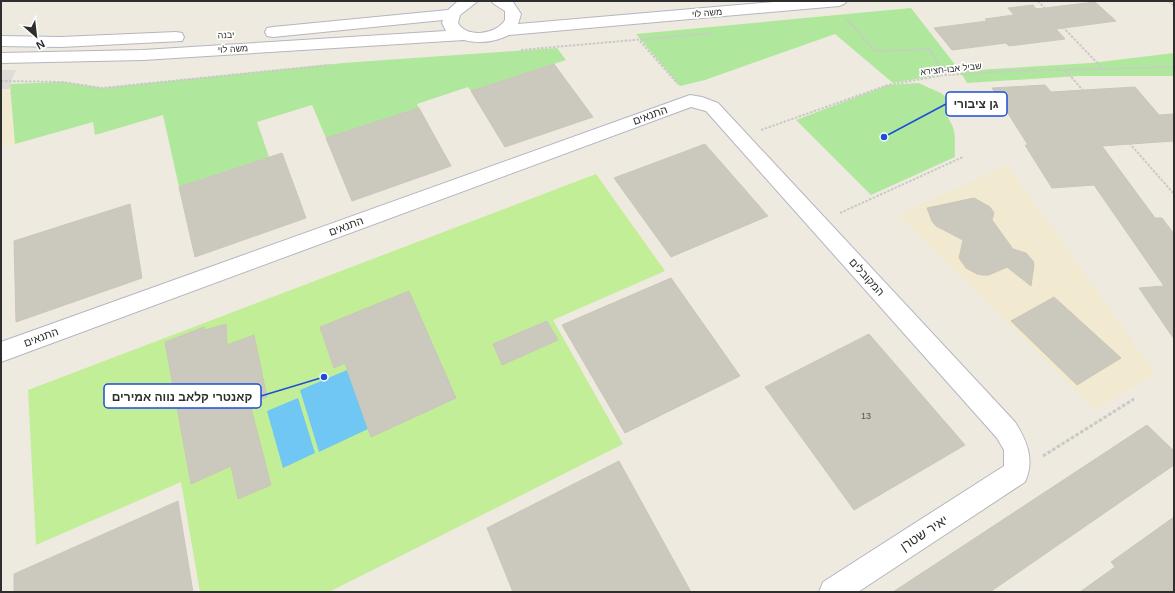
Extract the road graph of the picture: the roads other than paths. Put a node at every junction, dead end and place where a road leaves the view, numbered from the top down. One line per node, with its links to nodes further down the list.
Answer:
1 (470, 1): 4 (street)
2 (839, 1): 5 (street, משה לוי)
3 (504, 4): 5 (street, משה לוי); 6 (street)
4 (450, 14): 7 (street, יבנה); 8 (street)
5 (575, 25): 6 (street, משה לוי)
6 (505, 30): 8 (street, משה לוי)
7 (235, 34)
8 (464, 35): 11 (street, משה לוי)
9 (189, 37): 10 (street)
10 (1, 42)
11 (1, 58)
12 (690, 100): 13 (street, התנאים); 14 (street, המקובלים)
13 (1, 352)
14 (1016, 473): 15 (street, יאיר שטרן)
15 (834, 592)

